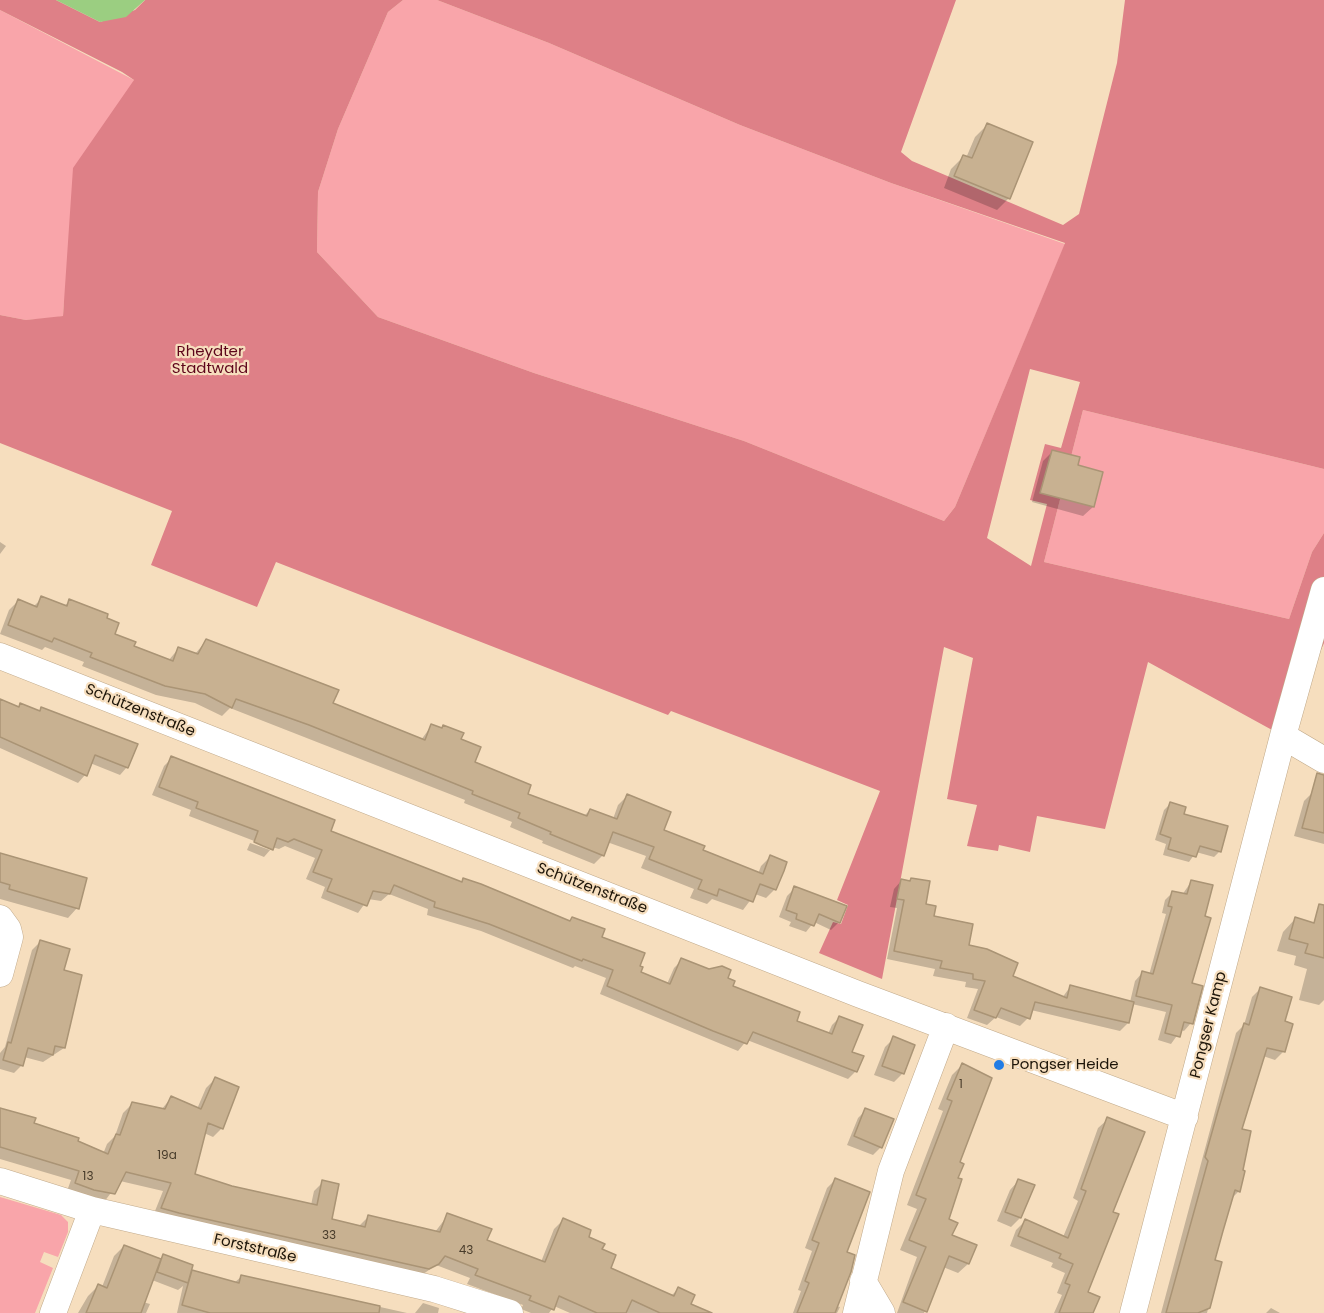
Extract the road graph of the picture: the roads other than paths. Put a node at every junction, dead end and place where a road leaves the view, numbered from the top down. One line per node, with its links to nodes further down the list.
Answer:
1 (1324, 590): 3 (street, Pongser Kamp)
2 (0, 656): 7 (street, Schützenstraße)
3 (1283, 736): 4 (street); 8 (street, Pongser Kamp)
4 (1324, 760)
5 (0, 918): 6 (street)
6 (0, 974)
7 (946, 1026): 8 (street, Schützenstraße); 11 (street)
8 (1185, 1117): 16 (street, Pongser Kamp)
9 (0, 1180): 10 (street, Forststraße)
10 (92, 1210): 12 (street); 13 (street, Forststraße)
11 (863, 1281): 14 (street); 15 (street)
12 (52, 1313)
13 (510, 1313)
14 (856, 1313)
15 (882, 1313)
16 (1133, 1313)

